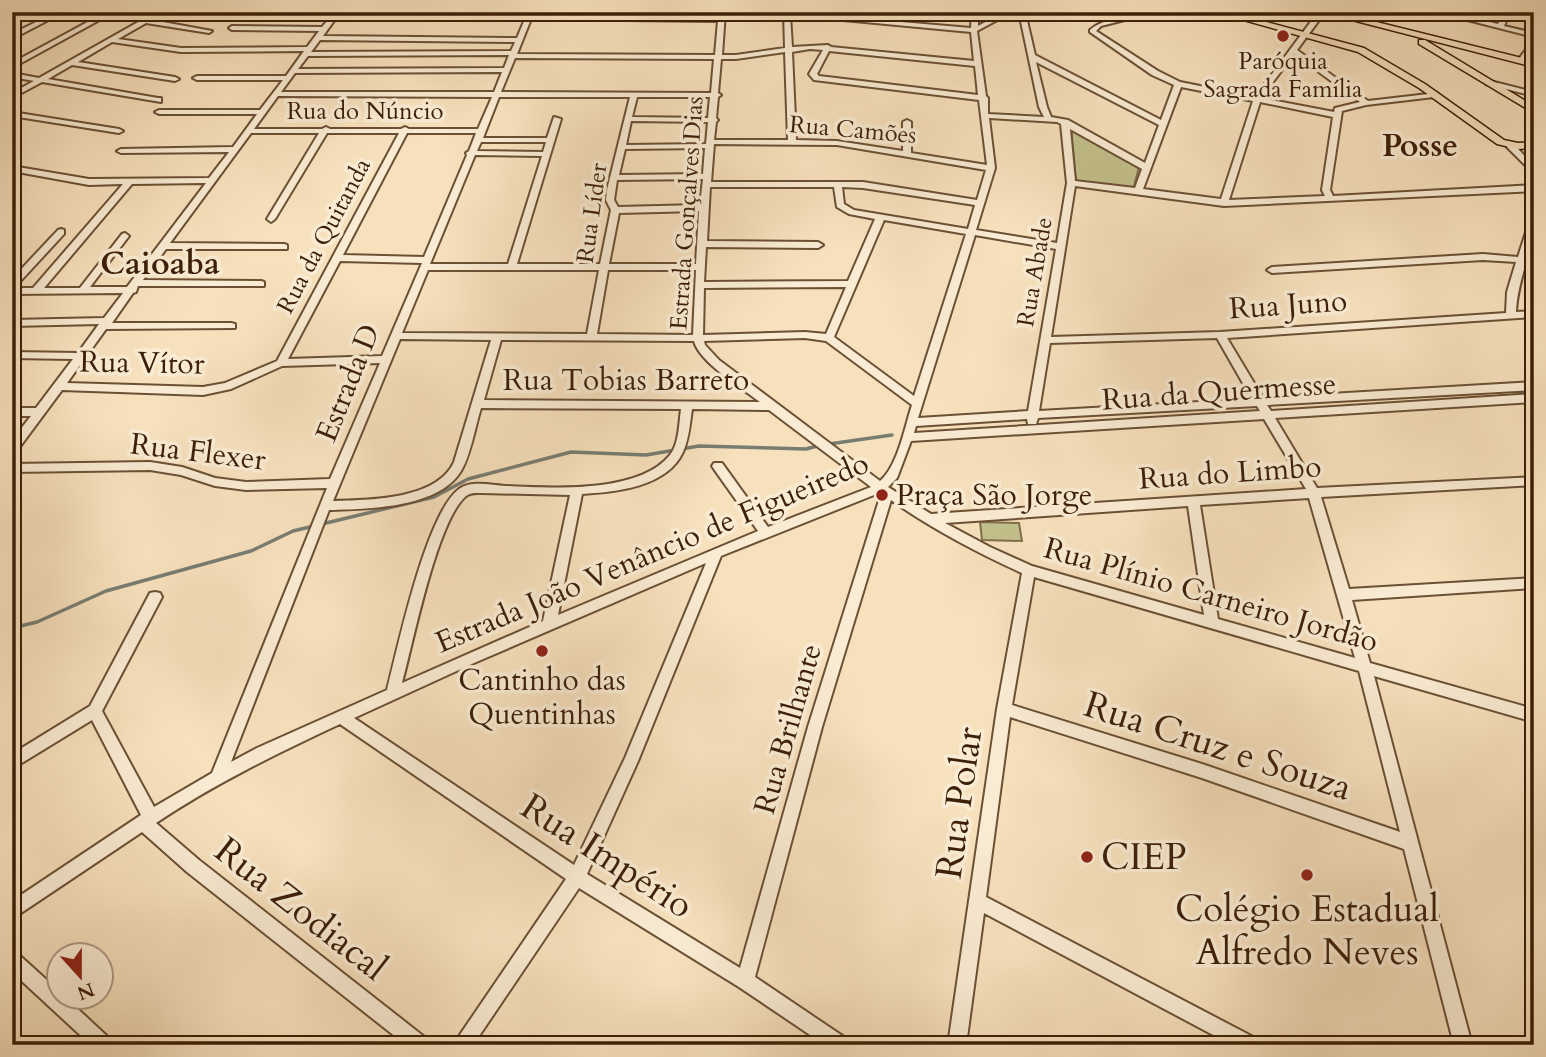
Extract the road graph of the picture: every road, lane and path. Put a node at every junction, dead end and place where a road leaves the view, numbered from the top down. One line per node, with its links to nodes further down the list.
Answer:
1 (61, 12): 27 (street)
2 (111, 12): 42 (street)
3 (161, 12): 18 (street)
4 (975, 12): 21 (street, Estrada João Venâncio de Figueiredo)
5 (1009, 12): 21 (street)
6 (1022, 12): 36 (street)
7 (1153, 12): 51 (street)
8 (1219, 12): 25 (main road)
9 (1323, 12): 23 (main road); 25 (street)
10 (1439, 12): 19 (street)
11 (1507, 12): 19 (street)
12 (787, 13): 21 (street); 32 (street)
13 (335, 15): 14 (street); 17 (street); 24 (street)
14 (529, 16): 15 (street); 29 (street, Estrada D)
15 (630, 16): 16 (street)
16 (722, 16): 37 (street, Estrada Gonçalves Dias)
17 (244, 17)
18 (146, 21): 20 (street); 28 (street)
19 (1500, 27): 26 (street)
20 (209, 30)
21 (974, 30): 40 (street, Estrada João Venâncio de Figueiredo)
22 (230, 31): 24 (street)
23 (1408, 33): 38 (main road); 50 (main road)
24 (321, 34): 29 (street); 34 (street)
25 (1307, 34): 33 (street); 57 (main road)
26 (1534, 35)
27 (12, 37)
28 (111, 40): 34 (street); 39 (street)
29 (519, 40): 35 (street, Estrada D)
30 (1534, 41): 38 (street)
31 (828, 47): 32 (street); 40 (street); 49 (street)
32 (788, 49): 37 (street); 82 (street)
33 (1295, 51): 60 (street); 62 (street)
34 (308, 52): 35 (street); 45 (street)
35 (513, 54): 37 (street); 43 (street, Estrada D)
36 (1033, 57): 69 (street); 75 (street)
37 (720, 58): 56 (street, Estrada Gonçalves Dias)
38 (1520, 61): 41 (main road)
39 (71, 63): 47 (street); 48 (street)
40 (979, 64): 59 (street, Estrada João Venâncio de Figueiredo)
41 (1534, 64)
42 (12, 66)
43 (506, 70): 45 (street); 55 (street, Estrada D)
44 (12, 75): 48 (street)
45 (291, 75): 46 (street); 52 (street)
46 (197, 78)
47 (175, 79)
48 (40, 80): 58 (street); 61 (street)
49 (829, 81): 59 (street)
50 (1489, 82): 54 (street); 63 (main road)
51 (1178, 84): 60 (street); 75 (street)
52 (277, 94): 55 (street); 65 (street)
53 (634, 94): 55 (street); 56 (street); 71 (street, Rua Líder)
54 (1534, 94)
55 (495, 95): 80 (street, Estrada D)
56 (717, 95): 72 (street, Estrada Gonçalves Dias)
57 (1434, 95): 62 (street); 84 (main road)
58 (12, 96)
59 (984, 98): 68 (street, Estrada João Venâncio de Figueiredo)
60 (1257, 99): 67 (street); 106 (street)
61 (158, 100)
62 (1366, 103): 67 (street)
63 (1534, 110)
64 (159, 112): 65 (street)
65 (263, 112): 79 (street)
66 (12, 114): 78 (street)
67 (1335, 115): 104 (street)
68 (986, 116): 69 (street); 93 (street, Estrada João Venâncio de Figueiredo)
69 (1048, 118): 74 (street)
70 (557, 119): 81 (street)
71 (627, 119): 72 (street); 86 (street, Rua Líder)
72 (714, 120): 83 (street, Estrada Gonçalves Dias)
73 (907, 122): 90 (street)
74 (1065, 122): 94 (street); 100 (street, Rua Abade)
75 (1163, 124): 94 (street)
76 (326, 129): 77 (street, Rua do Núncio); 79 (street, Rua do Núncio); 110 (street)
77 (405, 129): 80 (street, Rua do Núncio); 120 (street, Rua da Quitanda)
78 (119, 131)
79 (250, 131): 87 (street)
80 (478, 135): 81 (street, Rua do Núncio); 89 (street, Estrada D)
81 (550, 140): 91 (street)
82 (792, 142): 83 (street, Rua Camões); 90 (street, Rua Camões)
83 (712, 144): 86 (street, Rua Camões); 98 (street, Estrada Gonçalves Dias)
84 (1510, 145): 85 (main road); 95 (street)
85 (1534, 145)
86 (621, 147): 96 (street, Rua Líder)
87 (235, 149): 88 (street); 97 (street)
88 (121, 151)
89 (470, 153): 91 (street); 122 (street, Estrada D)
90 (907, 153): 93 (street, Rua Camões)
91 (546, 154): 123 (street)
92 (12, 168): 99 (street)
93 (990, 168): 105 (street, Estrada João Venâncio de Figueiredo)
94 (1147, 168): 103 (street)
95 (1534, 172)
96 (615, 178): 98 (street); 108 (street, Rua Líder)
97 (213, 180): 99 (street); 117 (street)
98 (708, 180): 101 (street); 107 (street, Estrada Gonçalves Dias)
99 (129, 182): 134 (street)
100 (1071, 183): 103 (street); 119 (street, Rua Abade)
101 (838, 185): 105 (street); 109 (street)
102 (1534, 188): 104 (street)
103 (1138, 192): 106 (street)
104 (1330, 198): 106 (street)
105 (978, 203): 113 (street, Estrada João Venâncio de Figueiredo)
106 (1224, 203)
107 (704, 208): 108 (street); 115 (street, Estrada Gonçalves Dias)
108 (615, 210): 124 (street, Rua Líder)
109 (880, 218): 113 (street); 128 (street)
110 (271, 219)
111 (1534, 220): 121 (street)
112 (61, 232): 129 (street)
113 (971, 232): 119 (street); 154 (street, Estrada João Venâncio de Figueiredo)
114 (125, 236): 132 (street)
115 (704, 243): 116 (street); 125 (street, Estrada Gonçalves Dias)
116 (818, 245)
117 (165, 246): 118 (street); 131 (street)
118 (284, 247)
119 (1062, 247): 146 (street, Rua Abade)
120 (335, 258): 122 (street); 150 (street, Rua da Quitanda)
121 (1521, 260): 126 (street); 136 (street)
122 (426, 263): 123 (street); 141 (street, Estrada D)
123 (512, 267): 124 (street)
124 (604, 267): 125 (street); 143 (street, Rua Líder)
125 (701, 267): 130 (street, Estrada Gonçalves Dias)
126 (1272, 270)
127 (261, 284): 131 (street)
128 (853, 284): 130 (street); 145 (street)
129 (12, 285)
130 (699, 285): 144 (street, Estrada Gonçalves Dias)
131 (135, 287): 132 (street); 138 (street)
132 (82, 290): 134 (street)
133 (12, 291): 134 (street)
134 (36, 291)
135 (1534, 314): 136 (street, Rua Juno)
136 (1511, 315): 140 (street, Rua Juno)
137 (12, 323): 138 (street)
138 (107, 323): 139 (street); 148 (street)
139 (231, 326)
140 (1220, 335): 146 (street, Rua Juno); 155 (street)
141 (396, 336): 142 (street); 149 (street, Estrada D)
142 (497, 337): 143 (street); 156 (street)
143 (590, 337): 144 (street)
144 (697, 338): 145 (street); 158 (street, Estrada Gonçalves Dias)
145 (829, 338): 154 (street)
146 (1045, 340): 162 (street, Rua Abade)
147 (12, 355): 148 (street)
148 (81, 356): 151 (street)
149 (387, 359): 150 (street, Rua Vítor); 172 (street, Estrada D)
150 (281, 363): 151 (street, Rua Vítor)
151 (58, 386): 160 (street)
152 (1534, 386): 155 (street, Rua da Quermesse)
153 (1534, 398): 161 (street, Rua da Quermesse)
154 (917, 402): 163 (street, Estrada João Venâncio de Figueiredo)
155 (1260, 402): 161 (street); 162 (street, Rua da Quermesse)
156 (478, 404): 157 (street, Rua Tobias Barreto); 177 (street)
157 (687, 405): 158 (street, Rua Tobias Barreto); 165 (street)
158 (773, 406): 174 (street, Estrada Gonçalves Dias)
159 (12, 412): 160 (street)
160 (38, 412): 167 (street)
161 (1267, 413): 164 (street, Rua da Quermesse); 175 (street)
162 (1031, 415): 163 (street, Rua da Quermesse); 164 (street, Rua Abade)
163 (911, 422): 166 (street, Estrada João Venâncio de Figueiredo)
164 (1032, 428): 166 (street, Rua da Quermesse)
165 (682, 433): 168 (street)
166 (906, 437): 174 (street, Estrada João Venâncio de Figueiredo)
167 (12, 449)
168 (677, 454): 173 (street)
169 (718, 466): 179 (street)
170 (12, 468): 172 (street, Rua Flexer)
171 (1533, 482): 175 (street, Rua do Limbo)
172 (335, 483): 177 (street, Estrada D)
173 (577, 491): 186 (street); 188 (street)
174 (883, 491): 178 (street, Rua Plínio Carneiro Jordão); 179 (street, Estrada João Venâncio de Figueiredo); 201 (street, Rua Brilhante)
175 (1314, 492): 176 (street, Rua do Limbo); 183 (street)
176 (1193, 502): 178 (street, Rua do Limbo); 185 (street)
177 (325, 509): 194 (street, Estrada D)
178 (930, 519): 181 (street, Rua Plínio Carneiro Jordão)
179 (766, 533): 180 (street, Estrada João Venâncio de Figueiredo)
180 (716, 553): 186 (street, Estrada João Venâncio de Figueiredo); 197 (street)
181 (1029, 570): 185 (street, Rua Plínio Carneiro Jordão); 189 (street, Rua Polar)
182 (1534, 583): 183 (street)
183 (1344, 595): 187 (street)
184 (155, 597): 190 (street)
185 (1212, 624): 187 (street, Rua Plínio Carneiro Jordão)
186 (549, 625): 188 (street, Estrada João Venâncio de Figueiredo)
187 (1365, 667): 191 (street, Rua Plínio Carneiro Jordão); 196 (street)
188 (393, 692): 192 (street, Estrada João Venâncio de Figueiredo)
189 (1004, 709): 196 (street, Rua Cruz e Souza); 198 (street, Rua Polar)
190 (95, 711): 193 (street); 195 (street, Rua Zodiacal)
191 (1534, 716)
192 (341, 717): 194 (street, Estrada João Venâncio de Figueiredo); 197 (street, Rua Império)
193 (12, 762)
194 (218, 776): 195 (street, Estrada João Venâncio de Figueiredo)
195 (147, 820): 199 (street, Estrada João Venâncio de Figueiredo); 203 (street, Rua Zodiacal)
196 (1412, 844): 208 (street)
197 (577, 877): 201 (street, Rua Império); 204 (street)
198 (977, 901): 206 (street, Rua Polar); 207 (street)
199 (12, 911)
200 (12, 960): 202 (street)
201 (745, 981): 205 (street, Rua Império)
202 (104, 1045)
203 (421, 1045)
204 (462, 1045)
205 (841, 1045)
206 (957, 1045)
207 (1251, 1045)
208 (1463, 1045)

